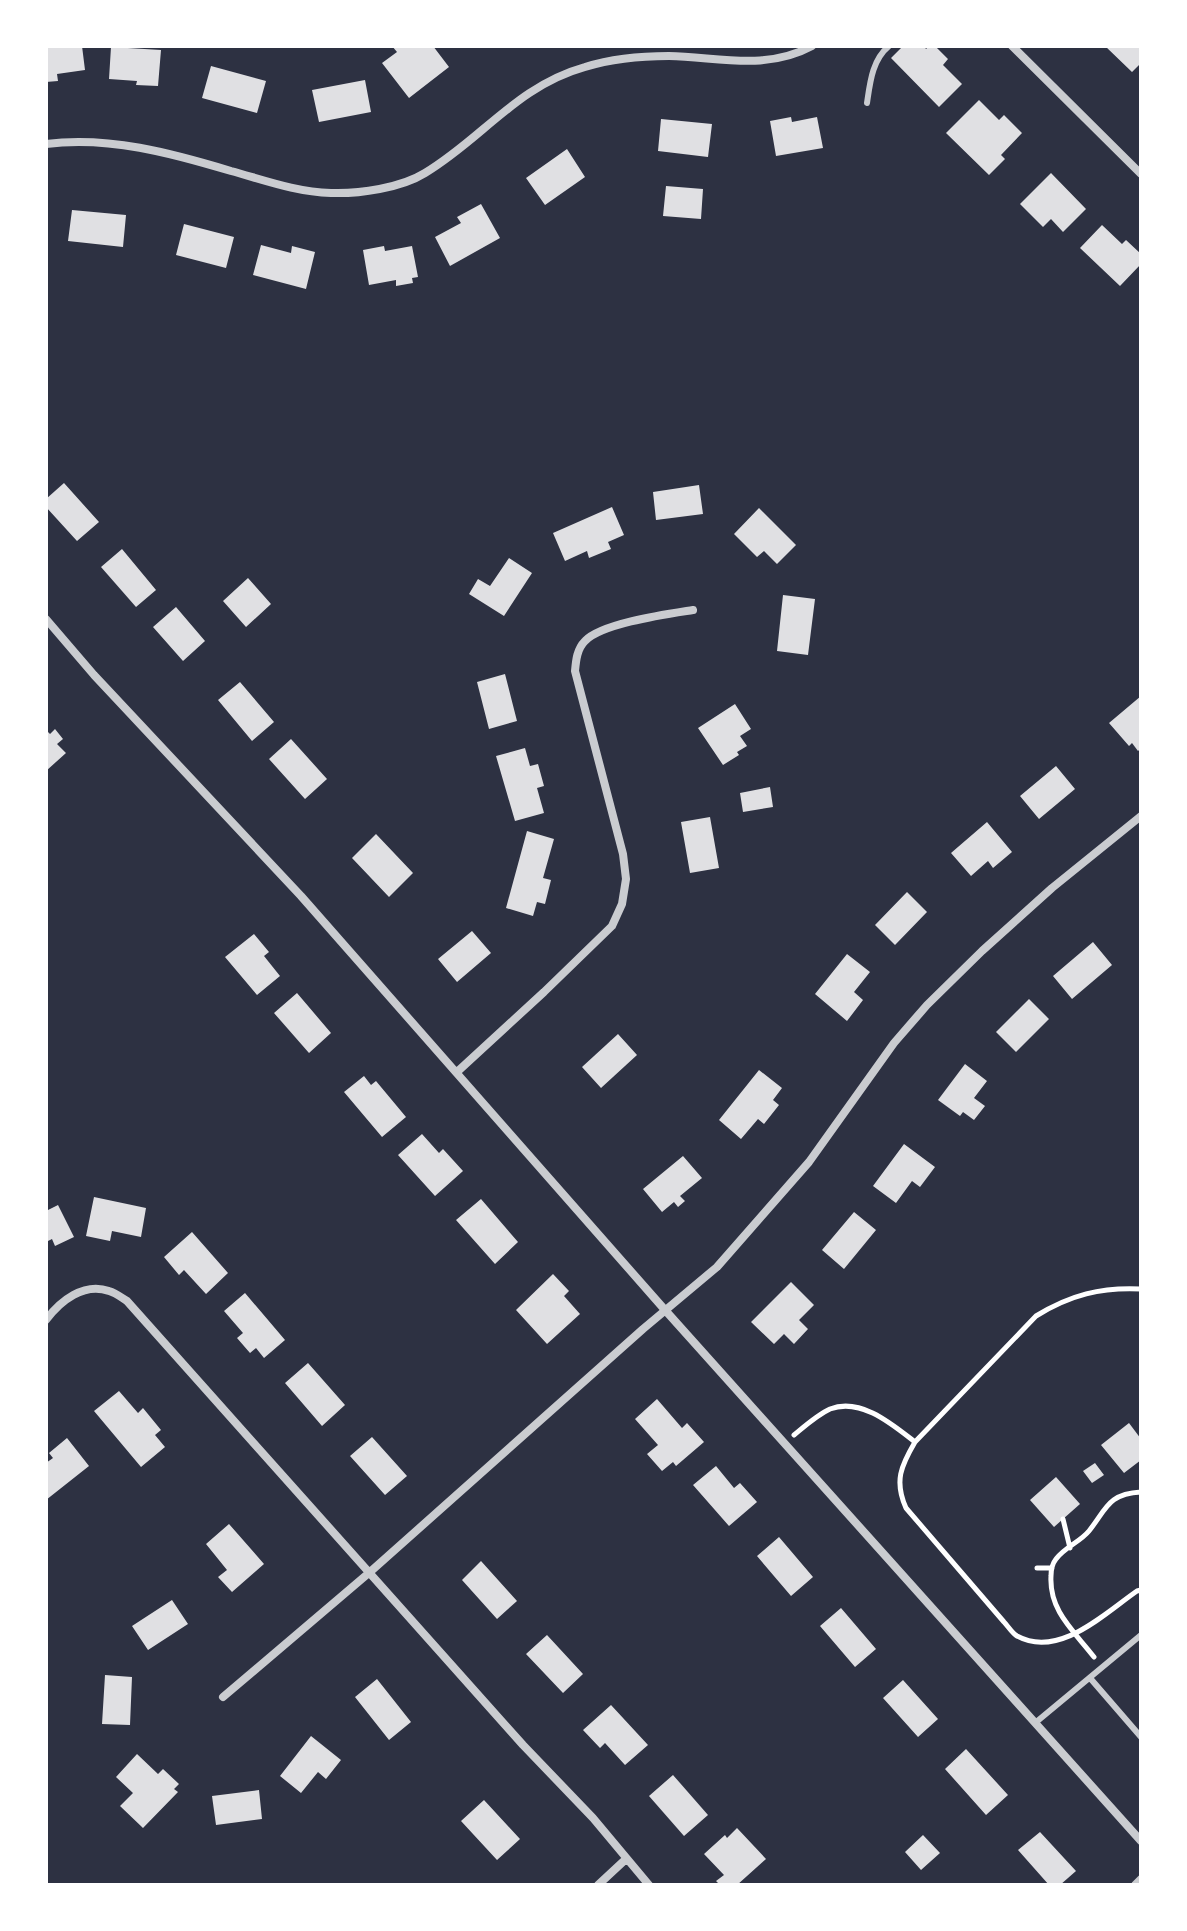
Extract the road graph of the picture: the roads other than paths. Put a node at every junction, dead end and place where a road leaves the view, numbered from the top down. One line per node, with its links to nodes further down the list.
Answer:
1 (812, 46): 5 (street)
2 (889, 46): 4 (lane)
3 (1012, 46): 6 (street)
4 (867, 103)
5 (46, 144)
6 (1141, 174)
7 (693, 610): 10 (street)
8 (46, 619): 10 (street)
9 (1141, 816): 11 (street)
10 (457, 1072): 11 (street)
11 (665, 1310): 13 (street); 17 (street)
12 (46, 1320): 13 (street)
13 (370, 1572): 16 (street); 20 (street)
14 (1141, 1635): 15 (lane)
15 (1090, 1678): 17 (lane); 18 (lane)
16 (223, 1697)
17 (1035, 1723): 19 (street)
18 (1141, 1737)
19 (1141, 1841)
20 (626, 1859): 22 (street); 23 (street)
21 (1141, 1879): 24 (street)
22 (598, 1885)
23 (649, 1885)
24 (1135, 1885)

